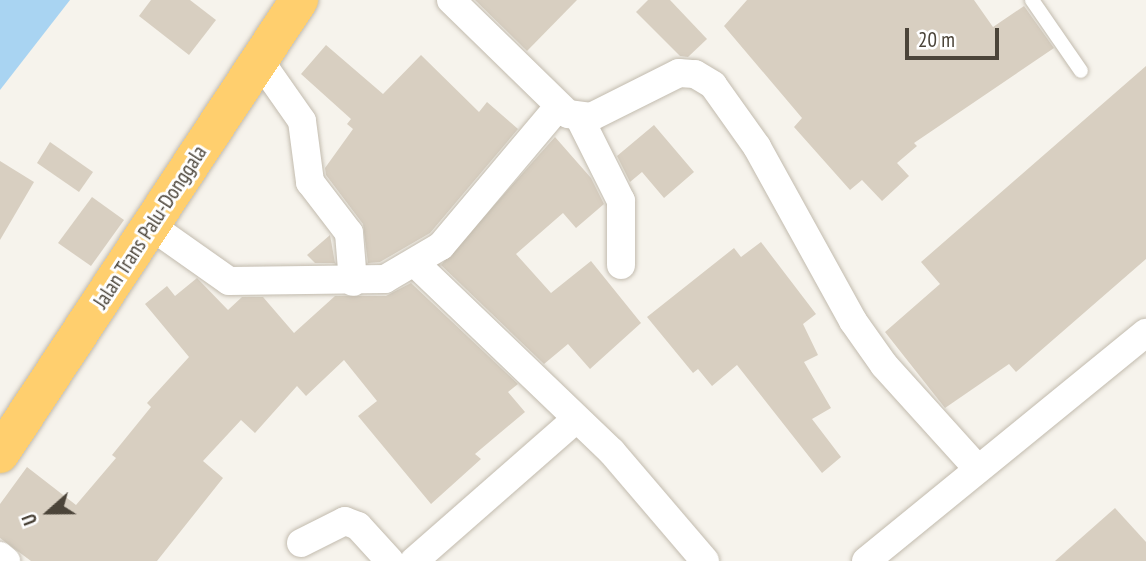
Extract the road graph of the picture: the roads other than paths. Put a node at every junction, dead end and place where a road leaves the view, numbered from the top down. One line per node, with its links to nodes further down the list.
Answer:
1 (299, 0): 4 (highway, Jalan Trans Palu-Donggala)
2 (451, 0): 6 (street)
3 (1032, 0): 5 (lane)
4 (260, 61): 7 (highway, Jalan Trans Palu-Donggala); 10 (street)
5 (1081, 71)
6 (569, 112): 8 (street); 9 (street); 14 (street)
7 (151, 226): 10 (street); 13 (highway, Jalan Trans Palu-Donggala)
8 (416, 265): 10 (street); 12 (street)
9 (621, 265)
10 (353, 282)
11 (1146, 333): 14 (street)
12 (575, 420): 19 (street); 20 (street)
13 (0, 454)
14 (978, 469): 21 (street)
15 (301, 543): 18 (street)
16 (0, 556): 17 (street)
17 (6, 561)
18 (390, 561)
19 (414, 561)
20 (705, 561)
21 (866, 561)

